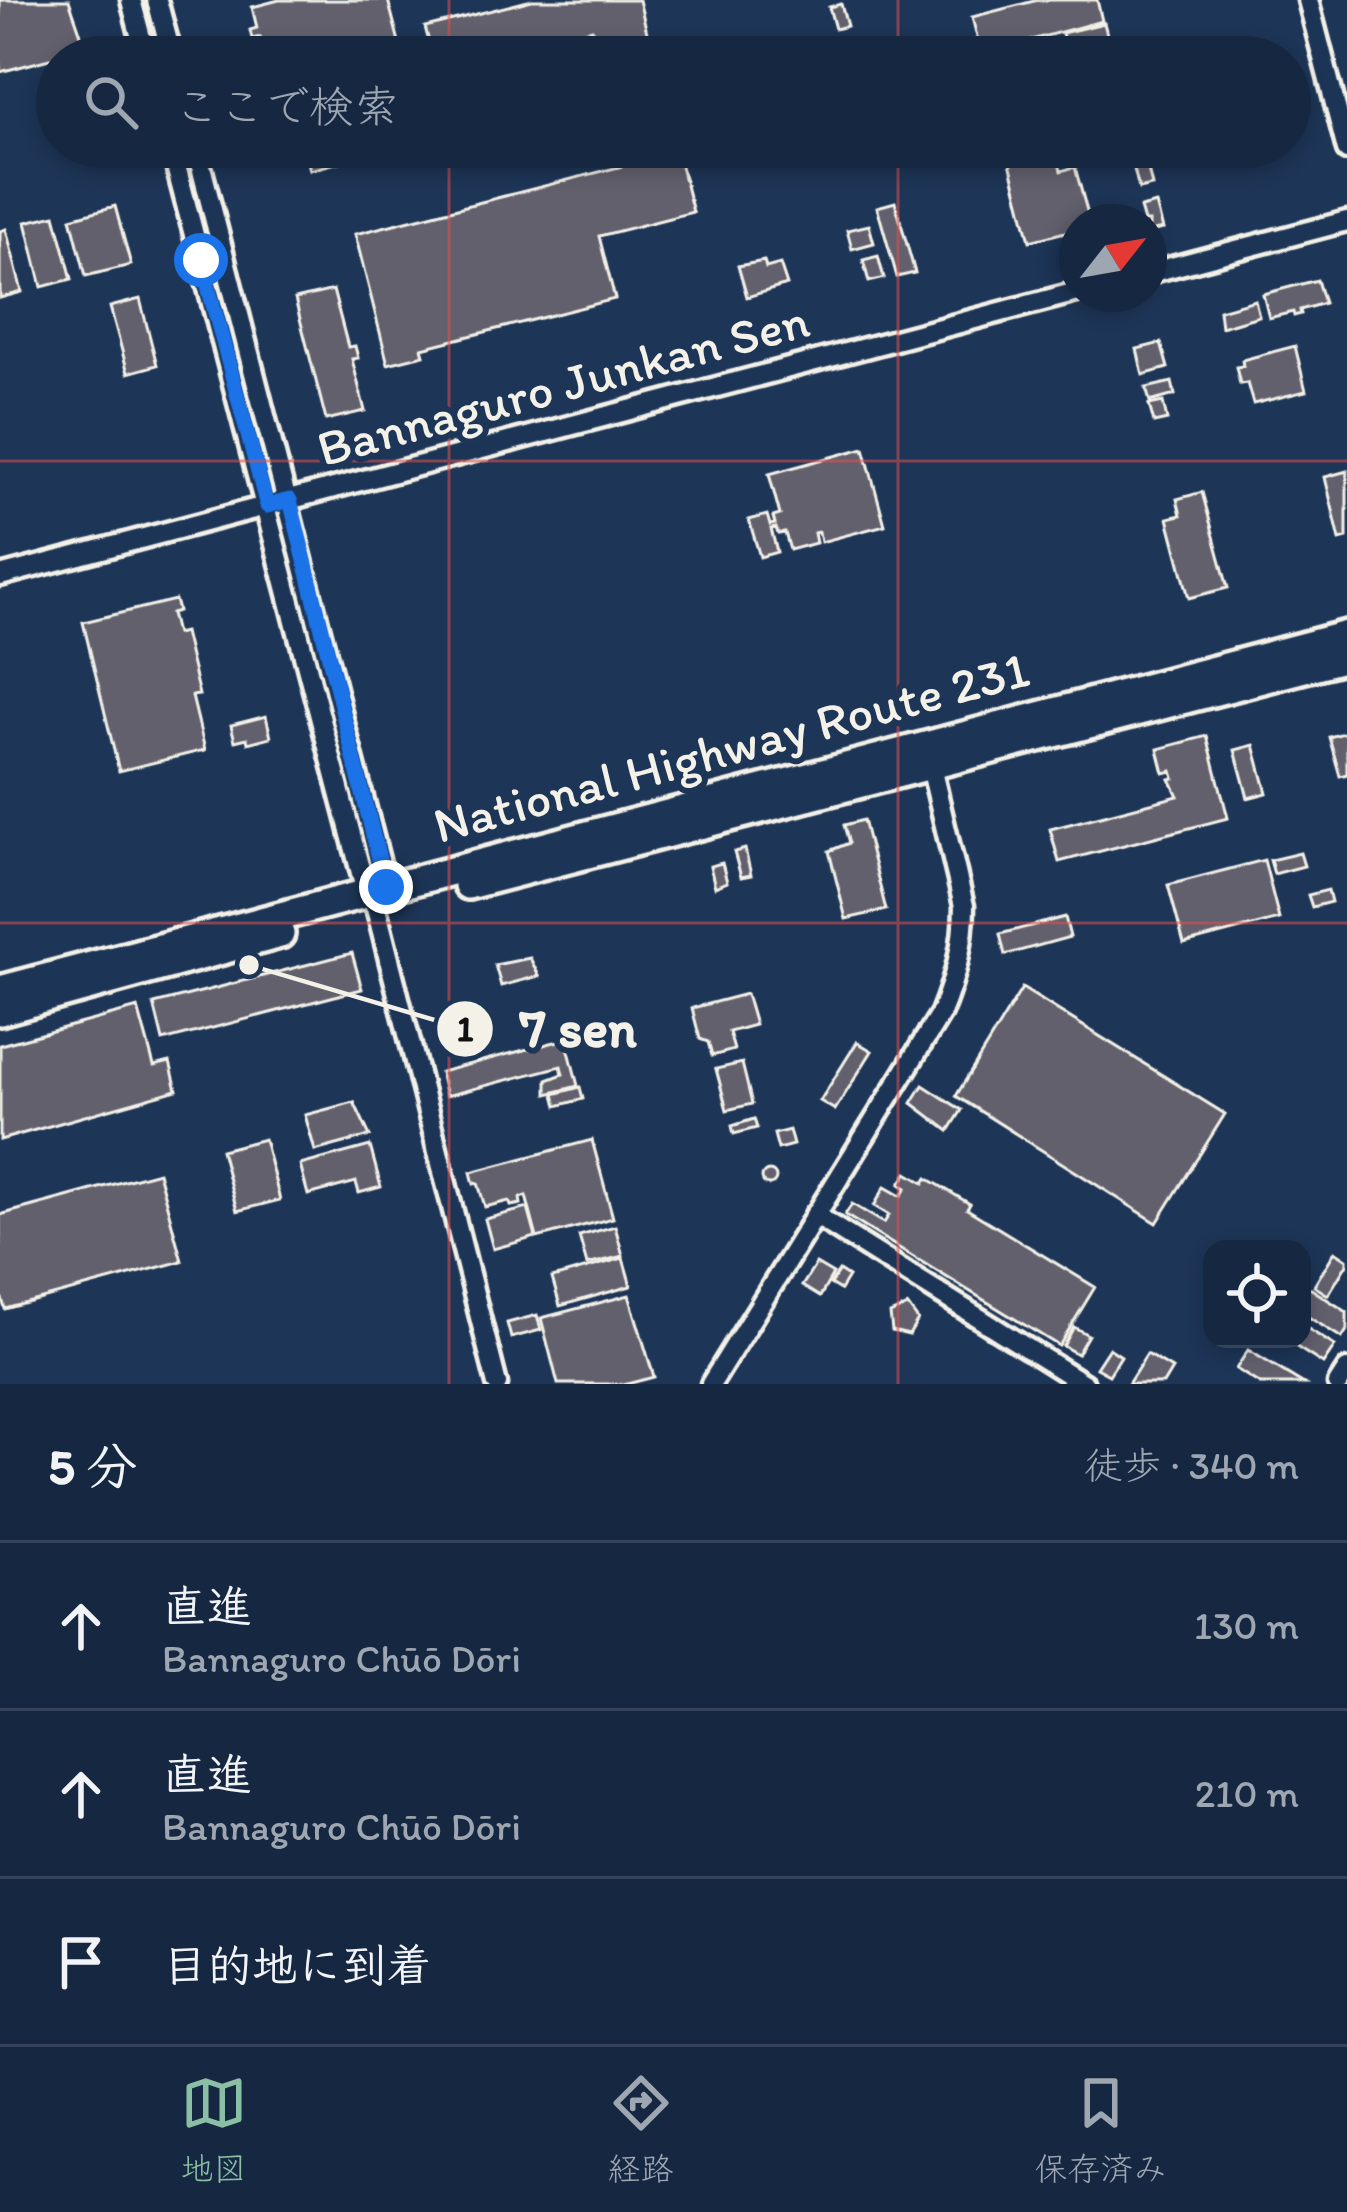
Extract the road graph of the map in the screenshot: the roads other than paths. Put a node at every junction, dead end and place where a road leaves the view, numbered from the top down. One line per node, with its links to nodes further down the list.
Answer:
1 (131, 0): 4 (street)
2 (157, 0): 5 (street)
3 (1308, 0): 6 (street)
4 (140, 36)
5 (166, 36)
6 (1347, 150)
7 (177, 168): 13 (street)
8 (202, 168): 12 (street)
9 (1347, 221): 10 (street)
10 (1167, 268)
11 (1059, 297): 12 (street, Bannaguro Junkan Sen)
12 (290, 500): 13 (street, Bannaguro Junkan Sen); 18 (street)
13 (267, 506): 14 (street, Bannaguro Junkan Sen); 18 (street)
14 (0, 576)
15 (1347, 635): 17 (highway, National Highway Route 231)
16 (1347, 657): 17 (highway, National Highway Route 231)
17 (928, 755): 18 (highway, National Highway Route 231); 21 (street)
18 (376, 896): 19 (highway, National Highway Route 231); 20 (highway, National Highway Route 231); 23 (street)
19 (0, 990)
20 (0, 1011)
21 (815, 1215): 24 (street); 25 (street)
22 (1347, 1370): 26 (street)
23 (497, 1384)
24 (711, 1384)
25 (1084, 1384)
26 (1339, 1384)

